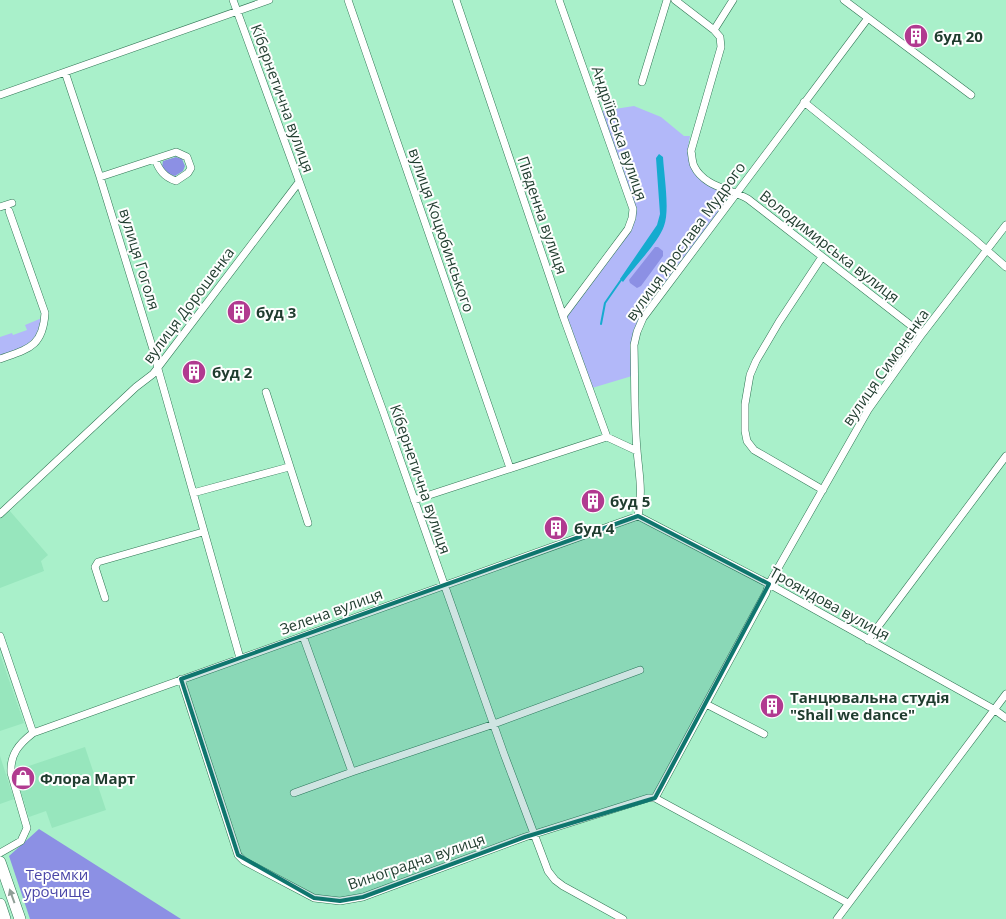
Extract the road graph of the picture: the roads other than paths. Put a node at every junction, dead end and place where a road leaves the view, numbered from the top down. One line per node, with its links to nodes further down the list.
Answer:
1 (233, 0): 10 (street, Кібернетична вулиця)
2 (269, 0): 10 (street)
3 (348, 0): 38 (street, вулиця Коцюбинського)
4 (456, 0): 29 (street, Південна вулиця)
5 (560, 0): 29 (street, Андріївська вулиця)
6 (667, 0): 14 (street)
7 (675, 0): 12 (street)
8 (733, 0): 12 (street)
9 (844, 0): 11 (street)
10 (237, 12): 13 (street); 20 (street, Кібернетична вулиця)
11 (868, 18): 16 (street); 17 (street, вулиця Ярослава Мудрого)
12 (714, 30): 21 (street, Володимирська вулиця)
13 (66, 72): 15 (street); 19 (street, вулиця Гоголя)
14 (642, 82)
15 (0, 95)
16 (971, 95)
17 (804, 102): 21 (street, вулиця Ярослава Мудрого); 26 (street)
18 (155, 159): 18 (street); 19 (street)
19 (100, 177): 32 (street, вулиця Гоголя)
20 (299, 182): 32 (street, вулиця Дорошенка); 41 (street, Кібернетична вулиця)
21 (734, 194): 27 (street, Володимирська вулиця); 35 (street, вулиця Ярослава Мудрого)
22 (12, 203): 23 (street)
23 (0, 207)
24 (9, 211): 31 (street)
25 (1006, 225): 26 (street, вулиця Симоненка)
26 (987, 250): 28 (street); 30 (street, вулиця Симоненка)
27 (822, 257): 30 (street, Володимирська вулиця); 39 (street)
28 (1006, 267)
29 (563, 316): 34 (street, Південна вулиця)
30 (922, 334): 39 (street, вулиця Симоненка)
31 (0, 359)
32 (158, 369): 40 (street, вулиця Гоголя); 42 (street, вулиця Дорошенка)
33 (266, 392): 37 (street)
34 (608, 437): 35 (street); 38 (street)
35 (637, 451): 43 (street, вулиця Ярослава Мудрого)
36 (1006, 456): 51 (street)
37 (289, 467): 40 (street); 44 (street)
38 (510, 468): 41 (street)
39 (823, 490): 46 (street, вулиця Симоненка)
40 (193, 493): 45 (street, вулиця Гоголя)
41 (414, 500): 47 (street, Кібернетична вулиця)
42 (0, 514)
43 (638, 516): 46 (street, Трояндова вулиця); 47 (street, Зелена вулиця)
44 (308, 523)
45 (203, 532): 48 (street); 52 (street, вулиця Гоголя)
46 (769, 584): 51 (street, Трояндова вулиця); 56 (street)
47 (443, 586): 50 (street, Зелена вулиця); 59 (street, Кібернетична вулиця)
48 (105, 598)
49 (0, 636): 60 (street)
50 (303, 636): 52 (street, Зелена вулиця); 62 (street)
51 (868, 640): 57 (street, Трояндова вулиця)
52 (240, 658): 54 (street, Зелена вулиця)
53 (640, 670): 59 (street)
54 (181, 679): 60 (street, Зелена вулиця); 65 (street, Виноградна вулиця)
55 (1006, 694): 57 (street)
56 (706, 704): 61 (street); 64 (street)
57 (995, 710): 58 (street, Трояндова вулиця); 68 (street)
58 (1006, 718)
59 (494, 724): 62 (street); 65 (street, Кібернетична вулиця)
60 (33, 733): 66 (street)
61 (764, 734)
62 (352, 772): 63 (street)
63 (294, 793)
64 (655, 798): 65 (street, Виноградна вулиця); 68 (street)
65 (535, 834): 72 (street, Кібернетична вулиця)
66 (0, 853)
67 (2, 868): 71 (highway, one-way to 67)
68 (848, 903): 73 (street)
69 (0, 904): 70 (highway)
70 (6, 919)
71 (20, 919)
72 (623, 919)
73 (837, 919)

